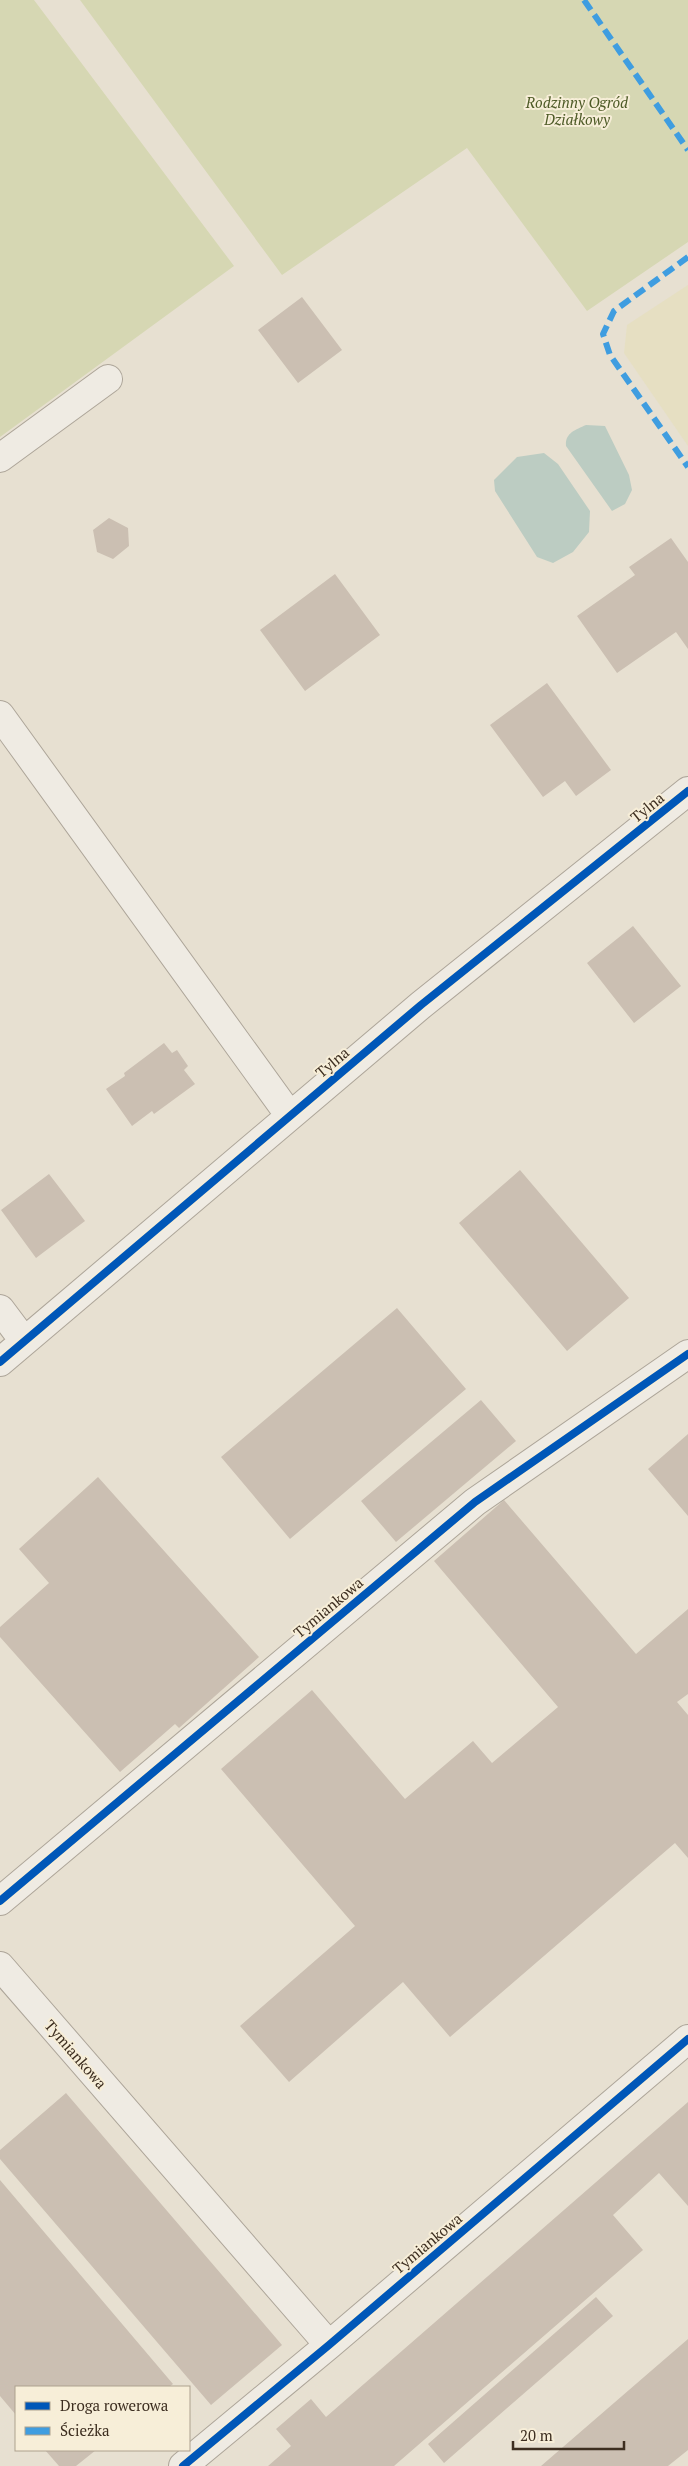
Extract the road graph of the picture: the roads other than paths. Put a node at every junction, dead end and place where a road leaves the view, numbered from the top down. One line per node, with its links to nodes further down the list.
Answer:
1 (108, 379): 2 (street)
2 (0, 458)
3 (0, 715): 5 (street)
4 (688, 791): 5 (street, Tylna)
5 (290, 1116): 7 (street, Tylna)
6 (0, 1310): 7 (street)
7 (24, 1341): 9 (street, Tylna)
8 (688, 1354): 10 (street, Tymiankowa)
9 (0, 1362)
10 (0, 1901)
11 (0, 1966): 13 (street, Tymiankowa)
12 (688, 2038): 13 (street, Tymiankowa)
13 (328, 2345): 14 (street, Tymiankowa)
14 (183, 2466)

